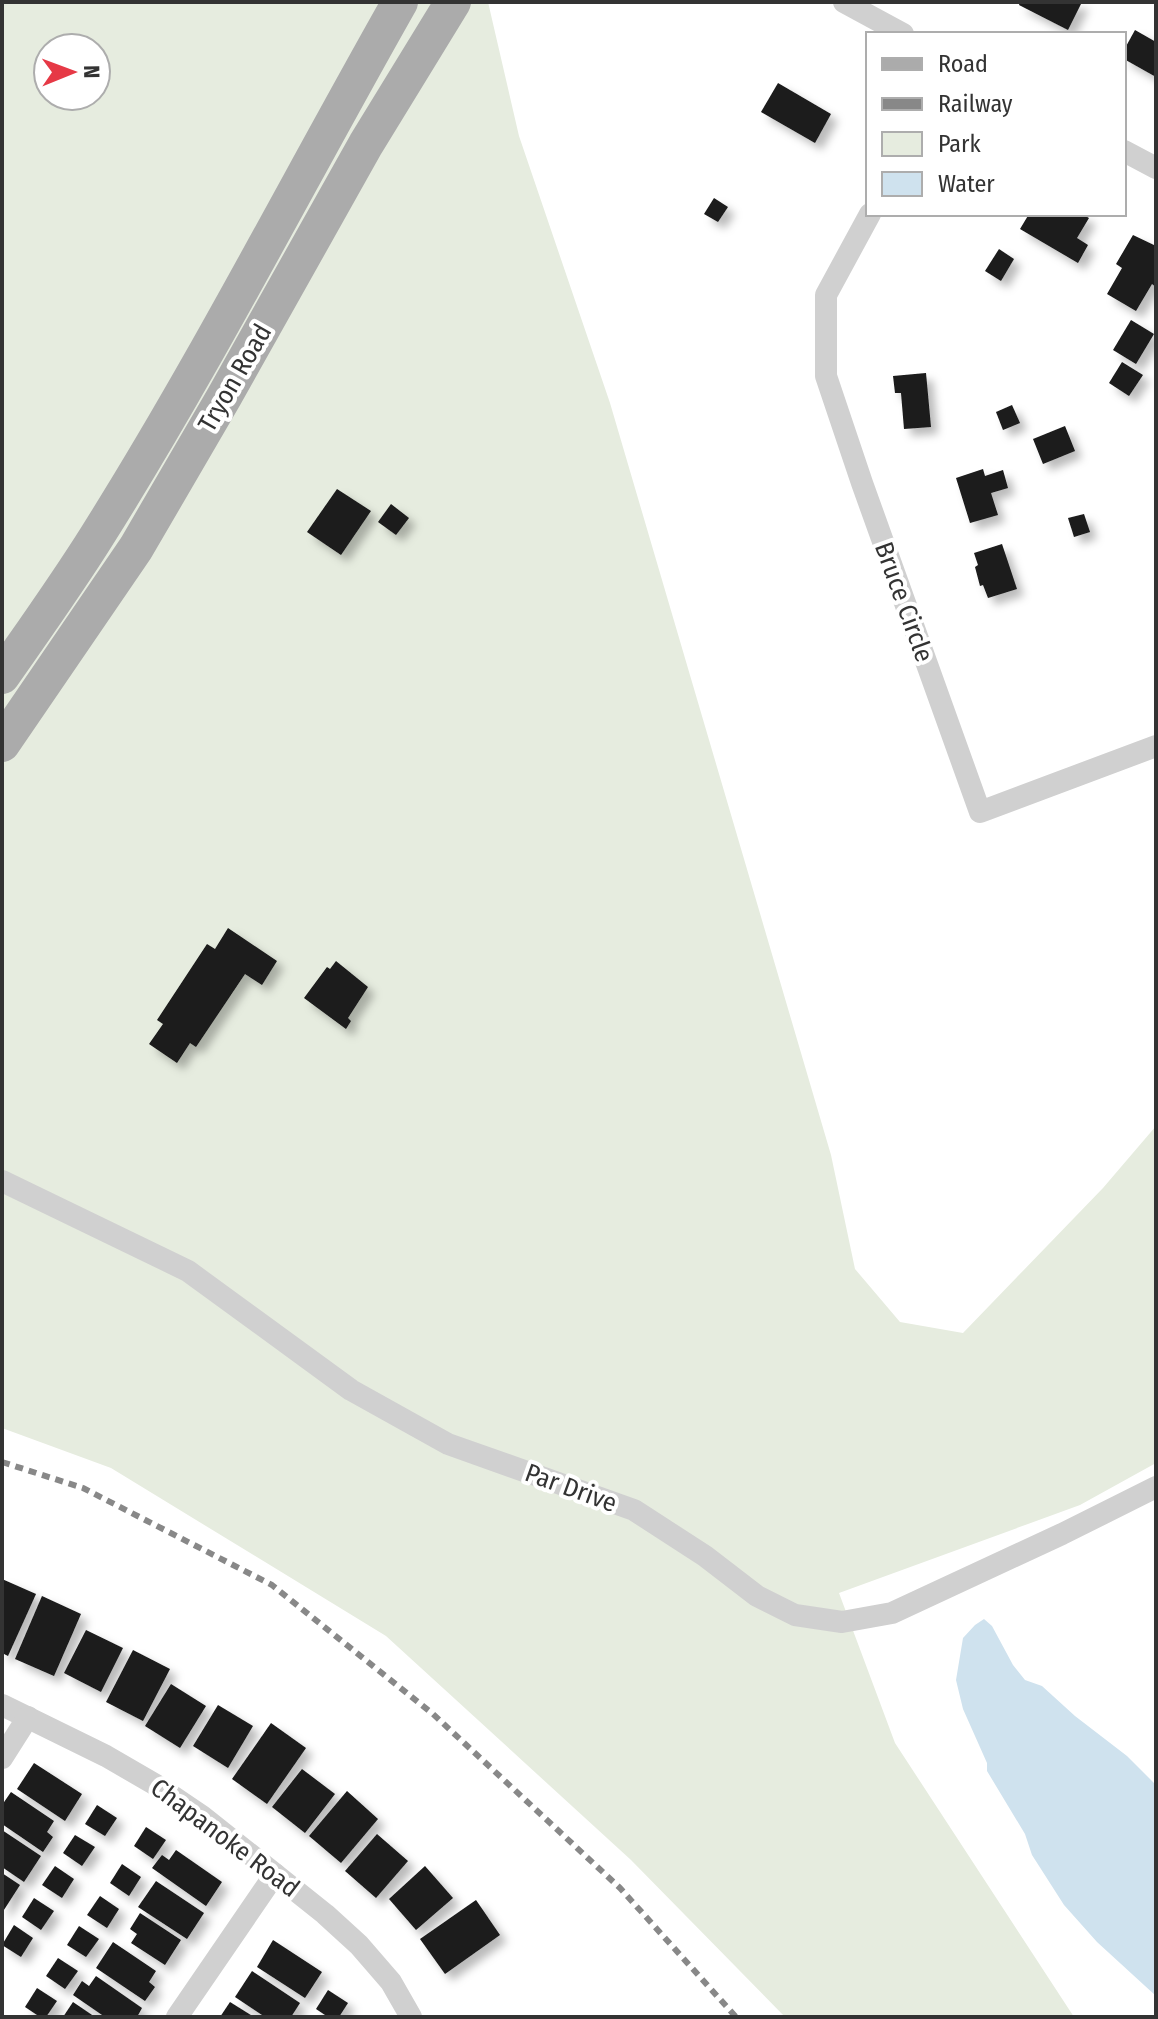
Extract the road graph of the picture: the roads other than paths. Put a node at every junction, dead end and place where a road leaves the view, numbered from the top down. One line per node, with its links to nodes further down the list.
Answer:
1 (400, 2): 8 (main road, Tryon Road)
2 (453, 2): 9 (main road, Tryon Road)
3 (844, 2): 4 (street)
4 (899, 32)
5 (1126, 152): 6 (street)
6 (1156, 168)
7 (869, 216): 10 (street, Bruce Circle)
8 (2, 676)
9 (2, 744)
10 (1156, 746)
11 (2, 1181): 12 (street, Par Drive)
12 (1156, 1487)
13 (2, 1705): 14 (street, Chapanoke Road)
14 (28, 1717): 15 (street); 16 (street, Chapanoke Road)
15 (2, 1758)
16 (275, 1874): 17 (street); 18 (street, Chapanoke Road)
17 (177, 2017)
18 (411, 2017)

